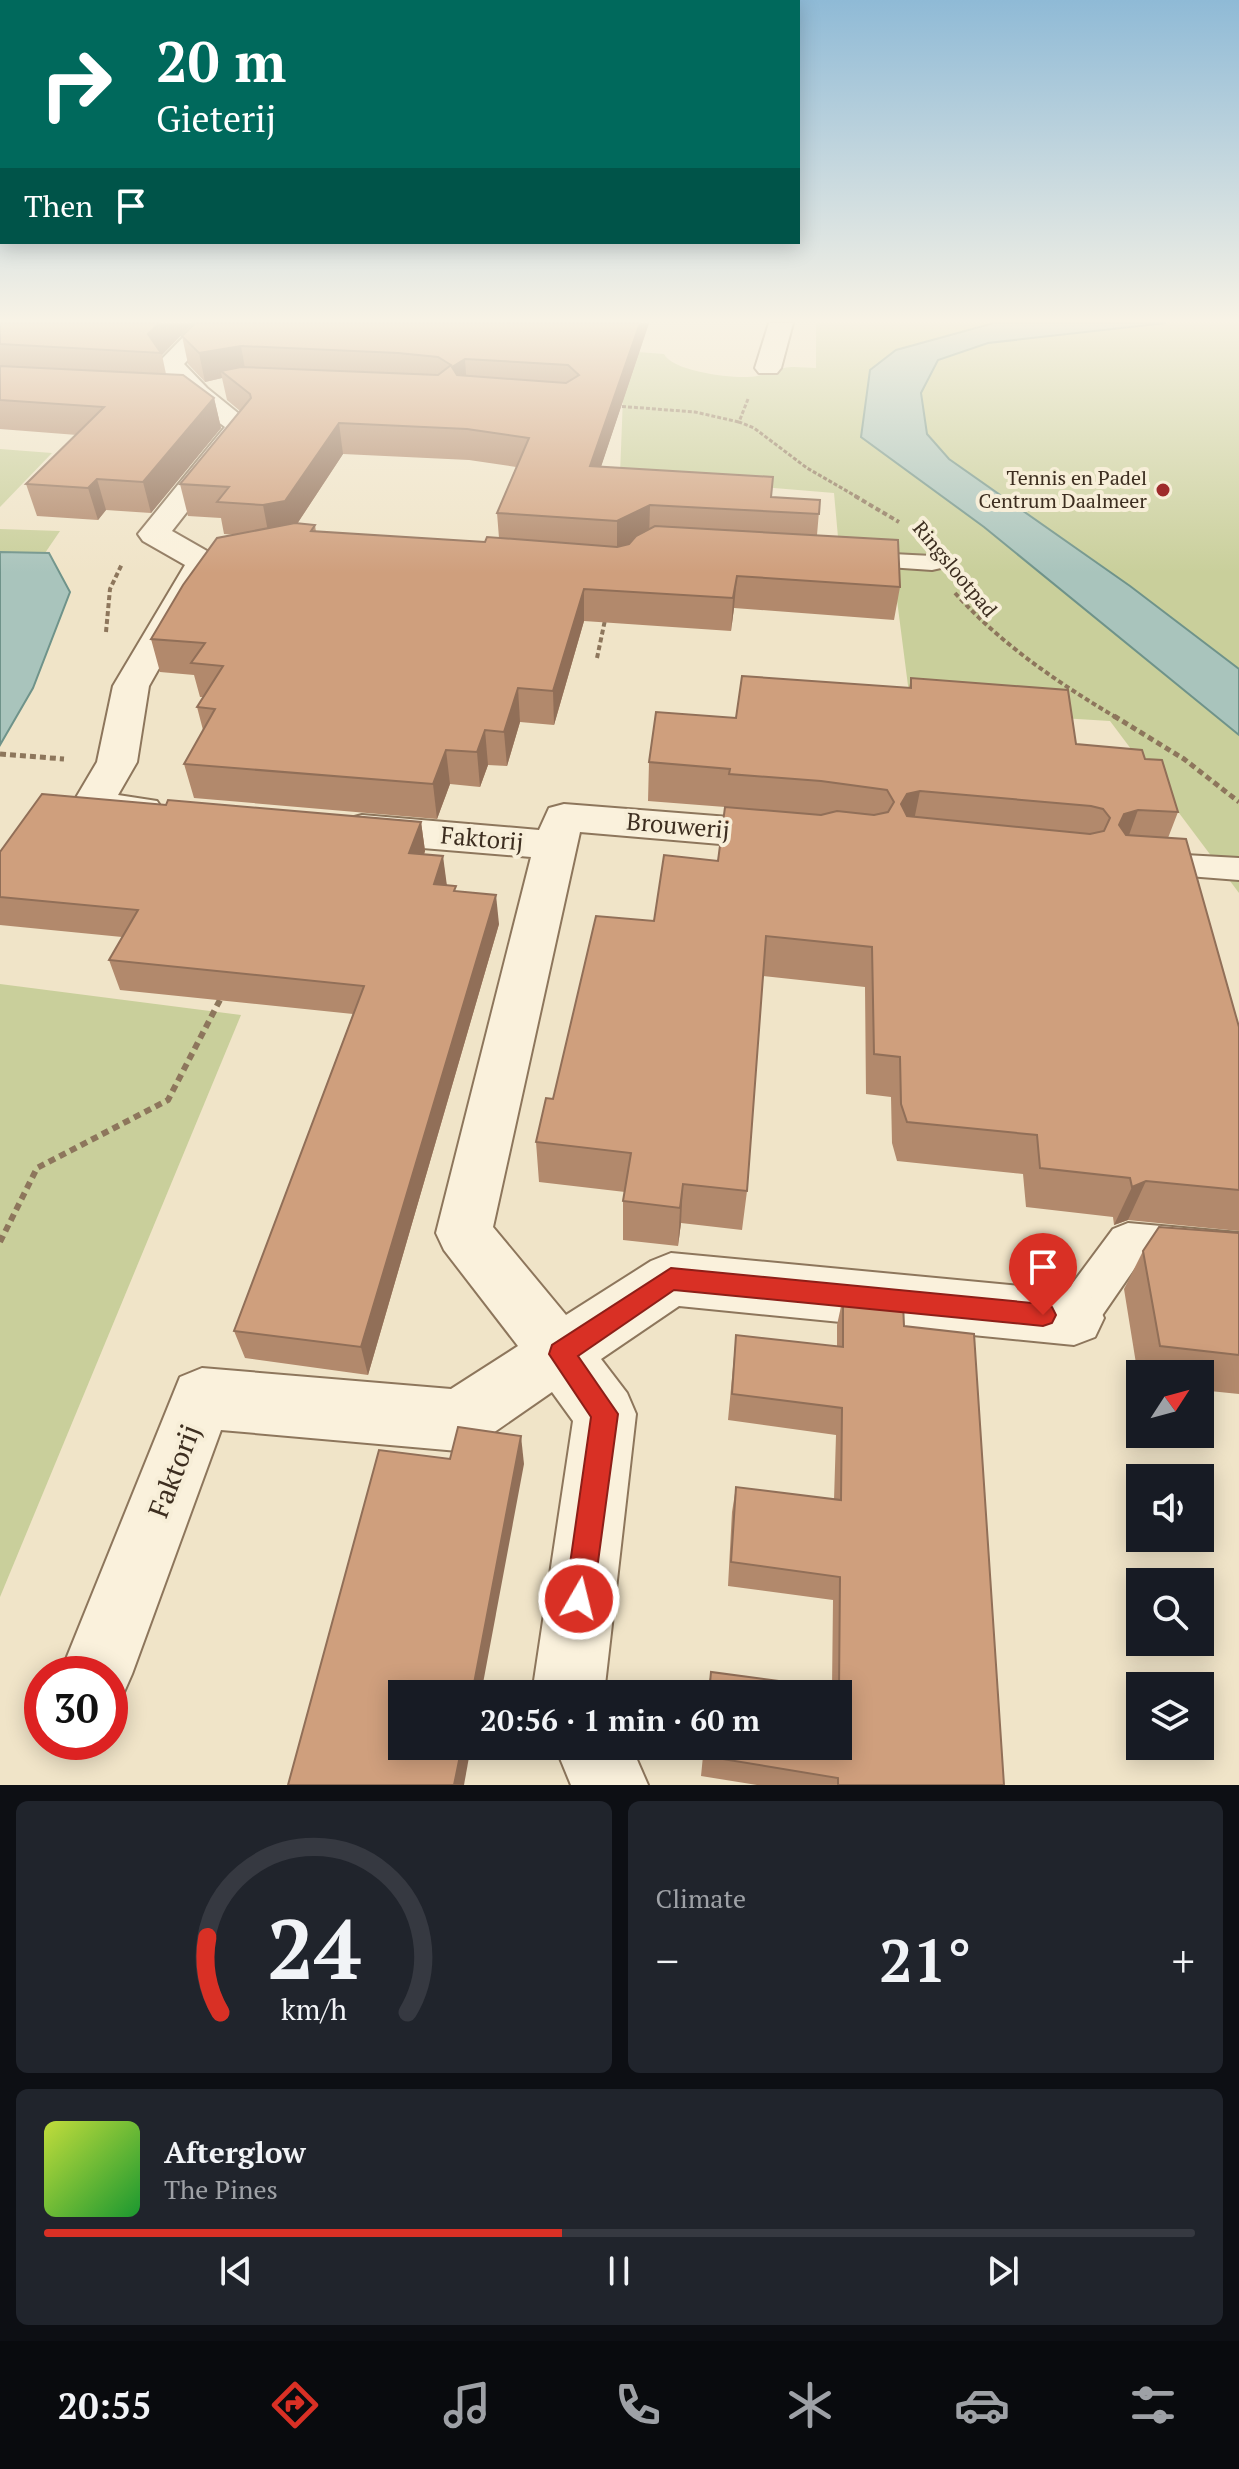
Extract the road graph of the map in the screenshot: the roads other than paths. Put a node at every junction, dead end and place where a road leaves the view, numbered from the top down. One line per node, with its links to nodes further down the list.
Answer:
1 (217, 406): 4 (street)
2 (822, 557): 3 (street)
3 (932, 563)
4 (185, 814)
5 (326, 826): 7 (street, Faktorij)
6 (816, 837): 7 (street, Brouwerij)
7 (555, 845): 12 (street, Faktorij)
8 (1125, 863): 9 (street)
9 (1239, 869)
10 (1239, 1252): 11 (street)
11 (1074, 1318): 12 (street)
12 (561, 1354): 13 (street, Faktorij); 14 (street, Faktorij)
13 (103, 1656)
14 (570, 1680)
15 (598, 1760): 16 (street)
16 (610, 1785)

